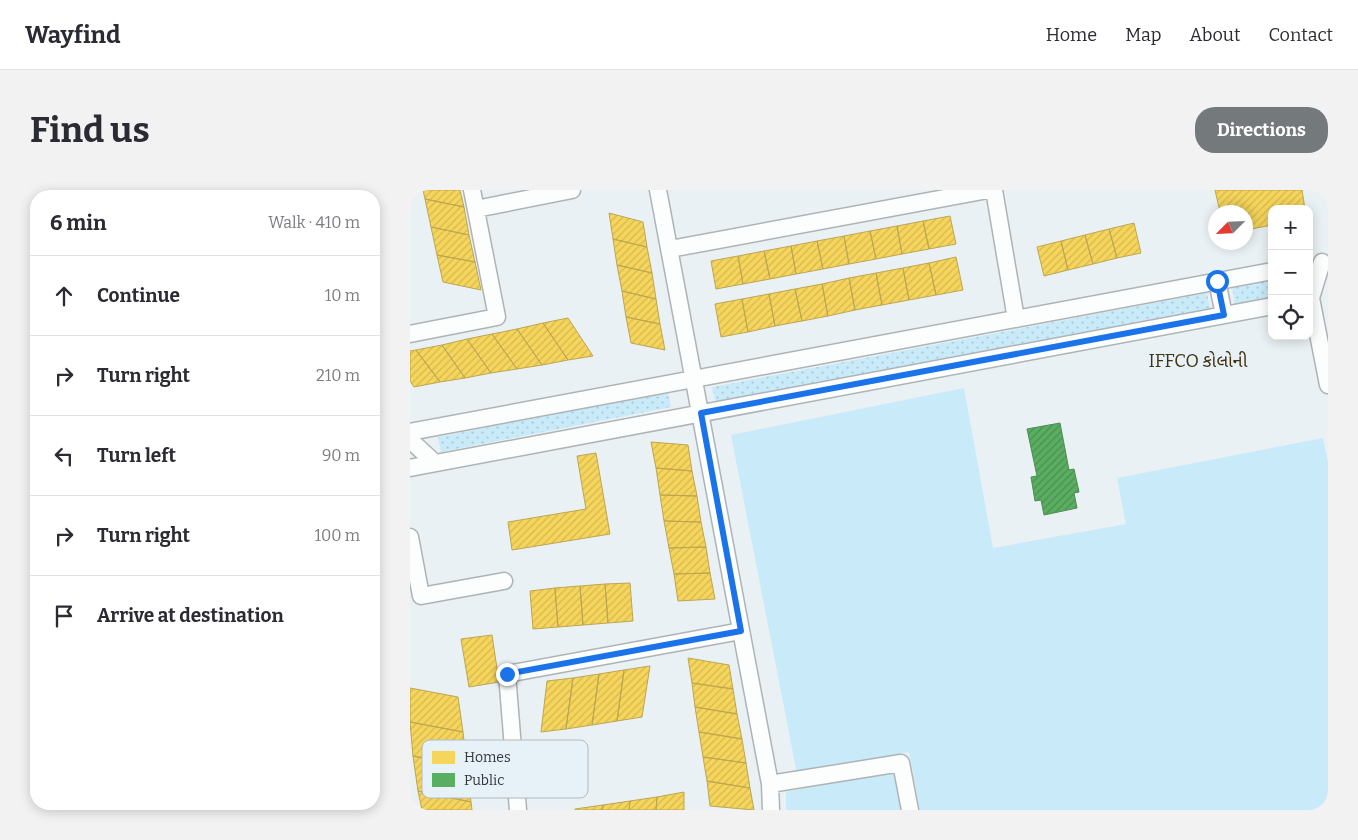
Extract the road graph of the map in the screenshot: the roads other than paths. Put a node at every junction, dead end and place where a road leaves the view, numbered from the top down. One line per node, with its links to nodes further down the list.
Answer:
1 (472, 190): 6 (street)
2 (572, 190): 6 (street)
3 (658, 190): 7 (street)
4 (988, 190): 7 (street)
5 (994, 190): 17 (street)
6 (476, 209): 18 (street)
7 (670, 249): 19 (street)
8 (1320, 261): 11 (street)
9 (1268, 272): 10 (street)
10 (1217, 281): 16 (street); 17 (street)
11 (1311, 295)
12 (1328, 295): 13 (street)
13 (1313, 298)
14 (1268, 307): 16 (street)
15 (1313, 312): 20 (street)
16 (1224, 315): 21 (street)
17 (1016, 319): 19 (street)
18 (410, 334)
19 (694, 379): 21 (street); 22 (street)
20 (1328, 385)
21 (701, 413): 24 (street); 28 (street)
22 (410, 432)
23 (410, 440): 24 (street)
24 (435, 463): 25 (street)
25 (410, 468)
26 (410, 537): 27 (street)
27 (504, 581)
28 (741, 631): 29 (street); 30 (street)
29 (512, 740)
30 (770, 784): 31 (street); 32 (street)
31 (771, 810)
32 (910, 810)

